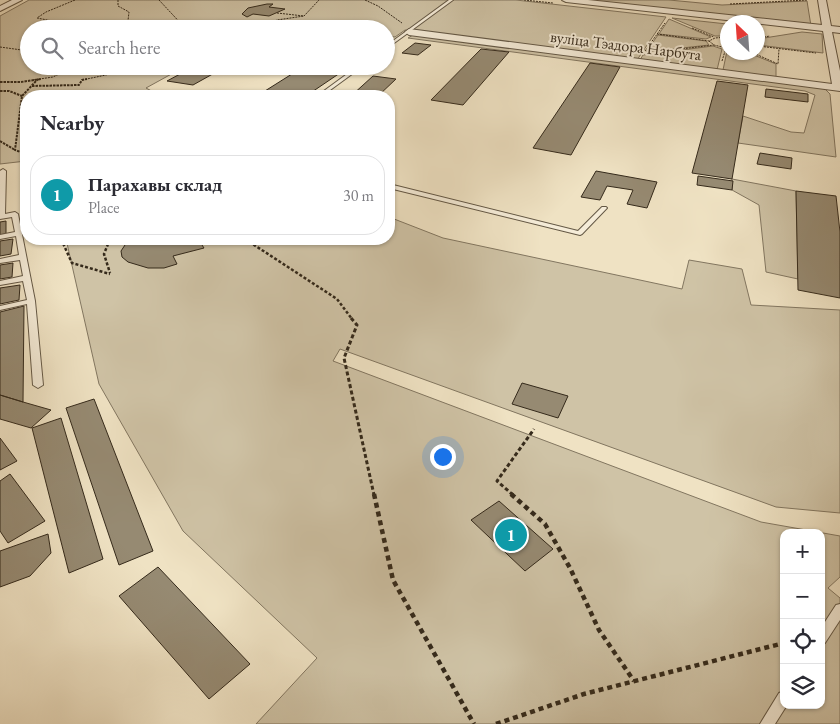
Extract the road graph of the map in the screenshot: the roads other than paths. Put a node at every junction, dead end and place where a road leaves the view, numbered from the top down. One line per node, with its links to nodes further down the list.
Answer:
1 (18, 0): 5 (street)
2 (452, 0): 7 (lane)
3 (566, 0): 6 (street)
4 (822, 0): 6 (street)
5 (0, 9)
6 (827, 29): 8 (street); 11 (street)
7 (411, 30): 9 (lane); 11 (street, вуліца Тэадора Нарбута)
8 (840, 30)
9 (395, 42)
10 (348, 75): 12 (lane)
11 (839, 87)
12 (327, 90)
13 (3, 171): 16 (lane)
14 (395, 187): 15 (lane)
15 (604, 208)
16 (1, 217): 17 (lane)
17 (18, 234): 18 (lane); 19 (lane)
18 (0, 238)
19 (22, 256): 20 (lane); 21 (lane)
20 (0, 261)
21 (26, 278): 22 (lane); 23 (lane)
22 (0, 283)
23 (30, 301): 24 (lane); 25 (lane)
24 (0, 308)
25 (38, 385)
26 (840, 609): 27 (lane)
27 (825, 633)
28 (780, 704): 29 (lane)
29 (767, 724)

